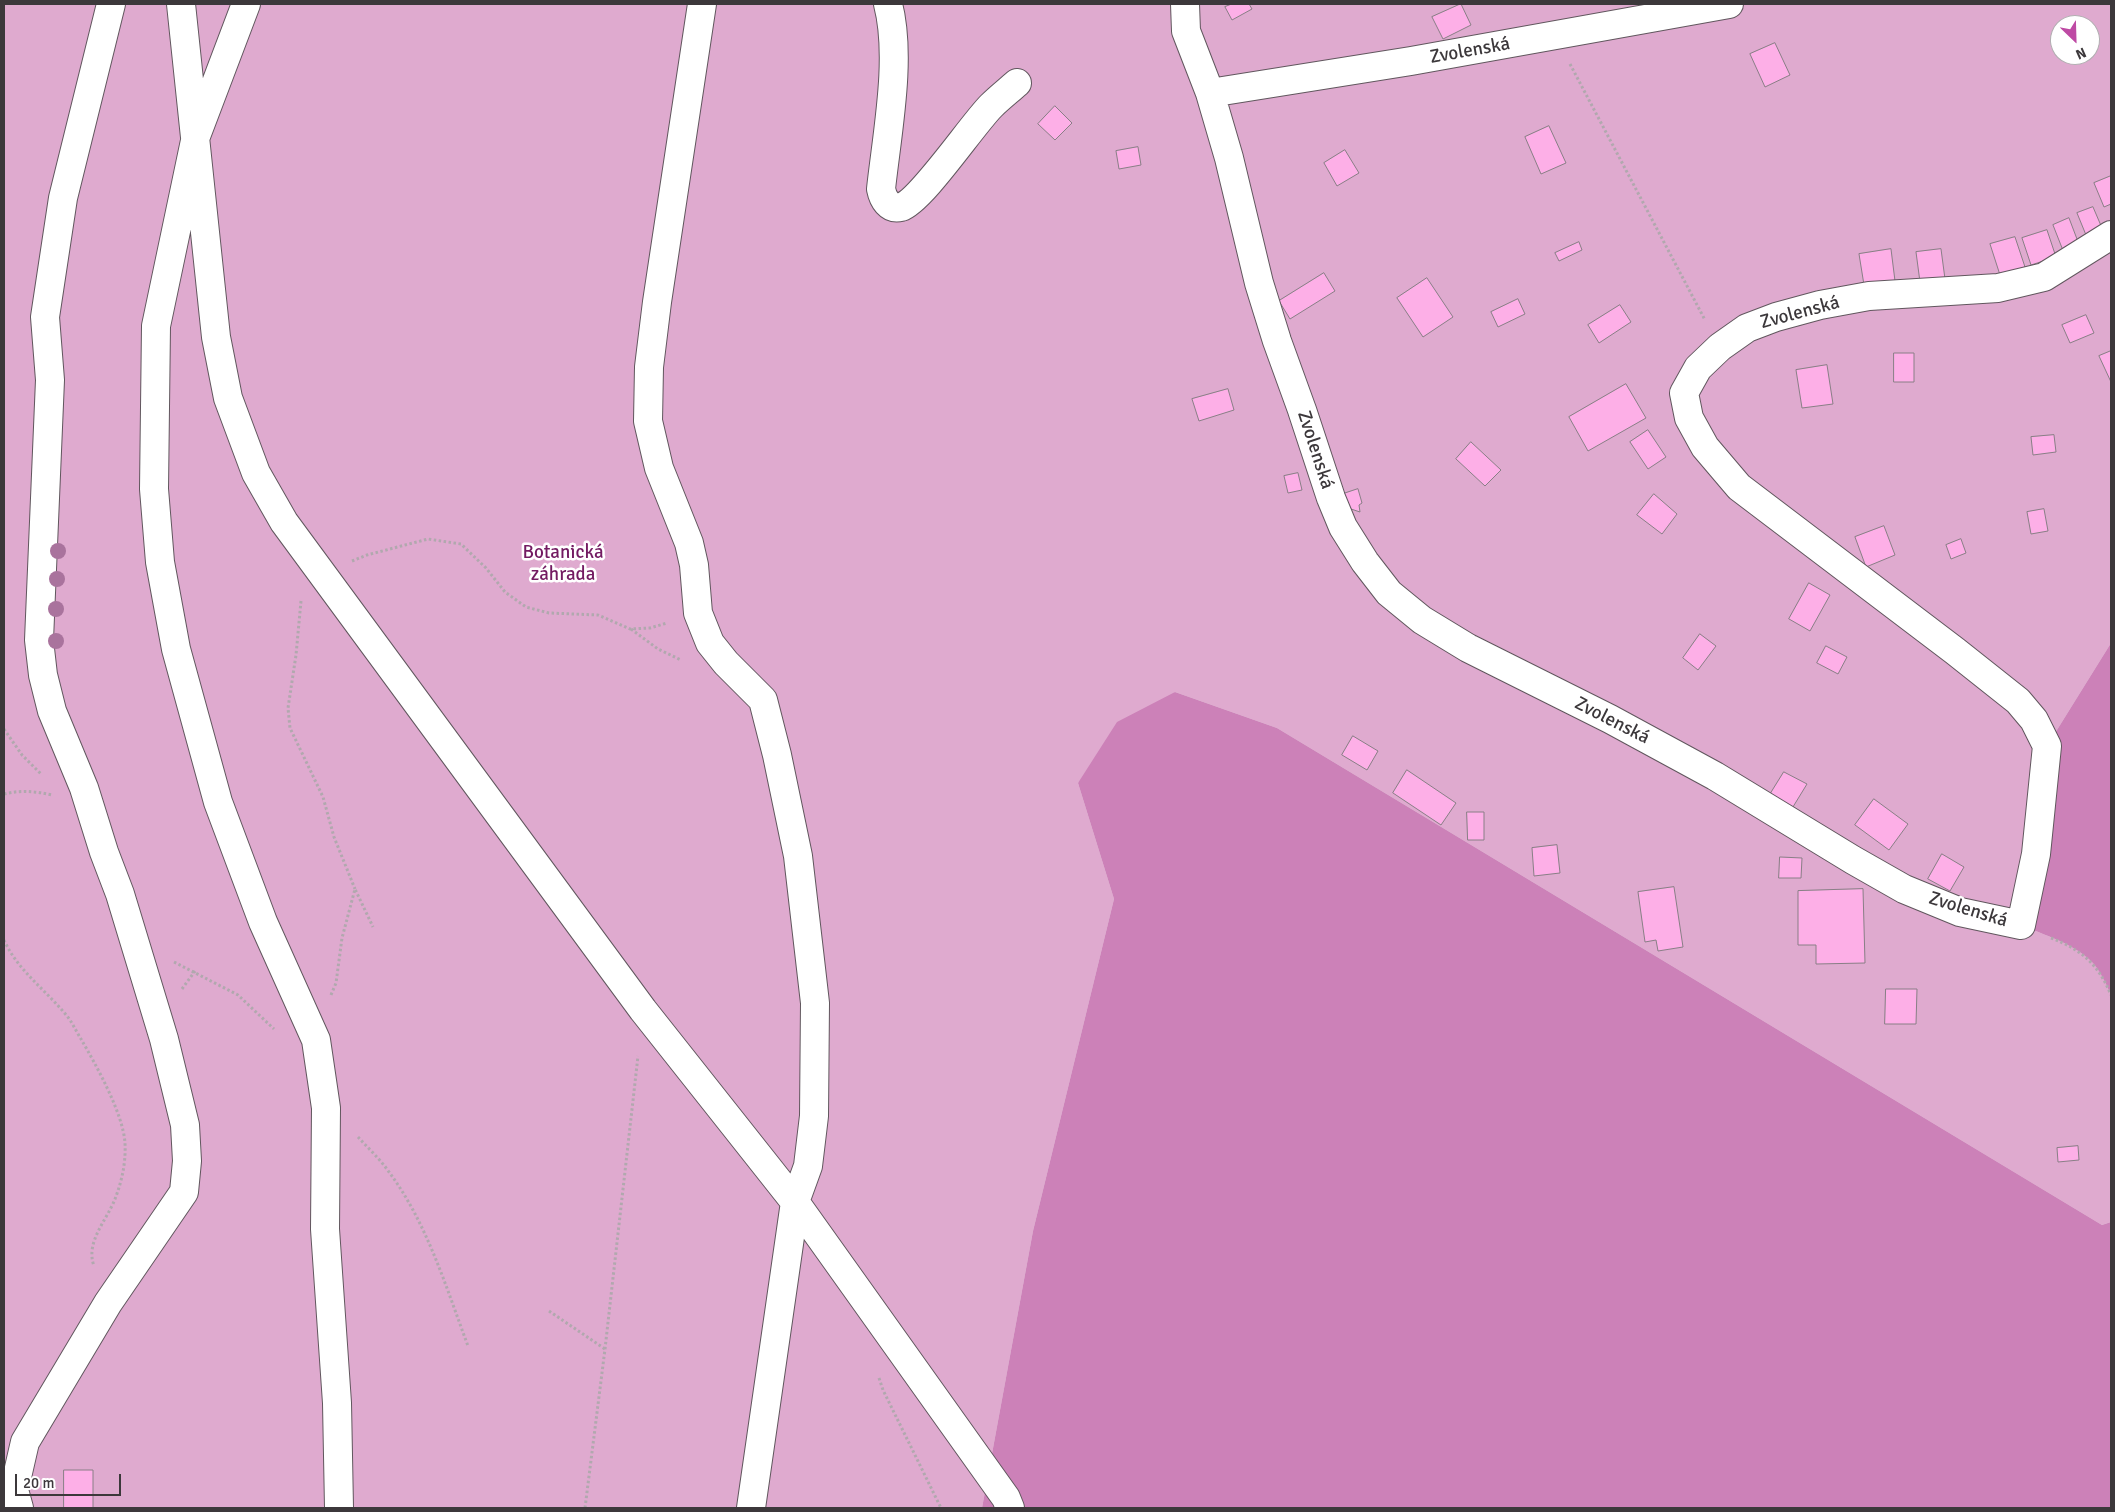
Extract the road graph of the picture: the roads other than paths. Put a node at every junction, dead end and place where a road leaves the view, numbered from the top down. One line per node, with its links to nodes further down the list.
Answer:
1 (111, 4): 13 (street)
2 (181, 4): 10 (street)
3 (246, 4): 10 (street)
4 (702, 4): 12 (street)
5 (888, 4): 8 (street)
6 (1186, 4): 9 (street, Zvolenská)
7 (1729, 4): 9 (street, Zvolenská)
8 (1017, 83)
9 (1210, 93): 11 (street, Zvolenská)
10 (196, 136): 12 (street); 14 (street)
11 (2111, 234)
12 (799, 1208): 15 (street); 16 (street)
13 (19, 1508)
14 (339, 1508)
15 (751, 1508)
16 (1010, 1508)

